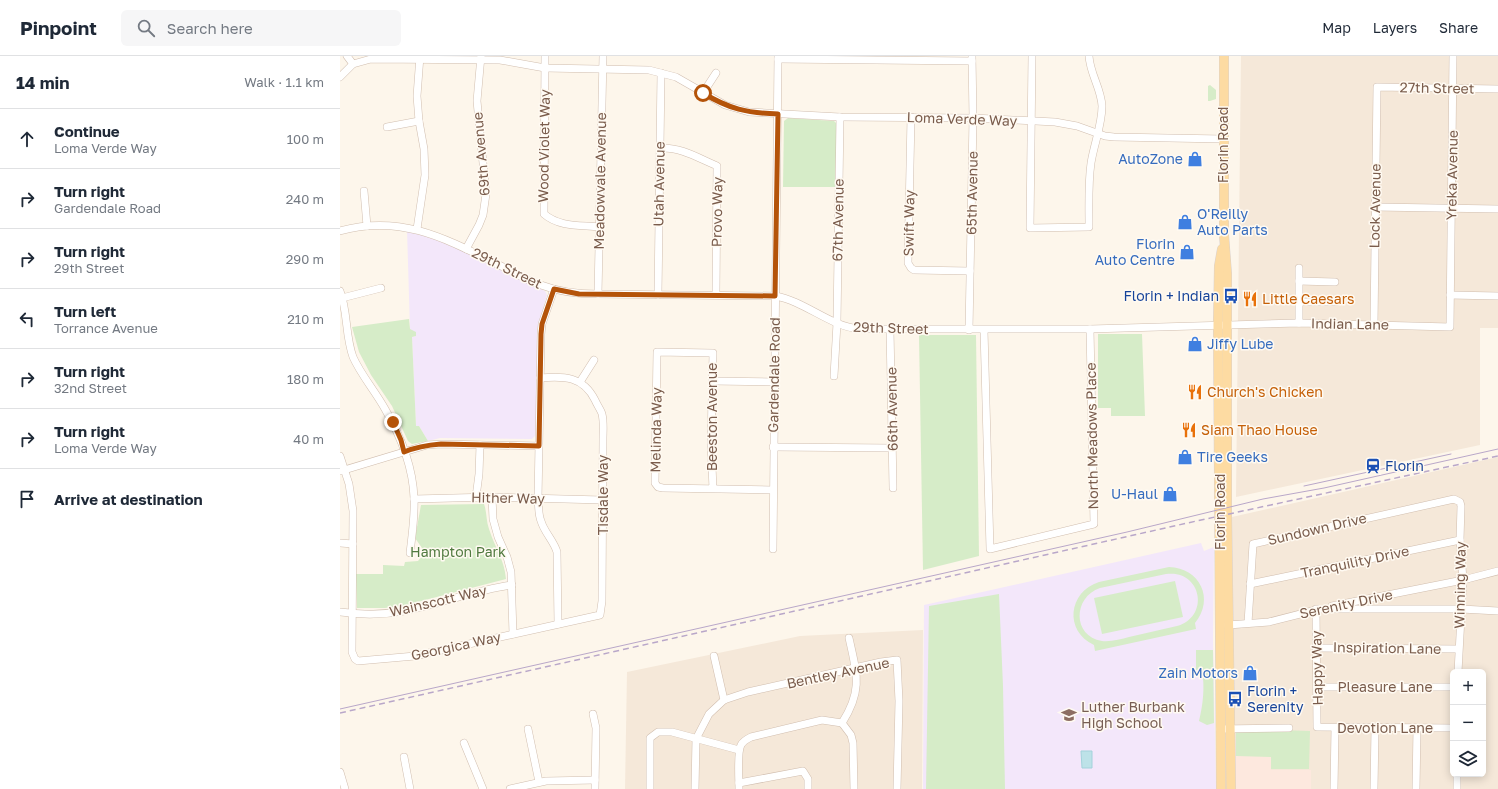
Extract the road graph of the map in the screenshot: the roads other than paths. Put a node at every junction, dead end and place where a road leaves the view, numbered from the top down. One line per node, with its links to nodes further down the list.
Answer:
1 (347, 56): 14 (street)
2 (545, 56): 15 (street)
3 (603, 56): 16 (street, Meadowvale Avenue)
4 (1032, 56): 29 (street)
5 (1089, 56): 31 (street)
6 (1224, 56): 32 (main road, Florin Road)
7 (1453, 56): 21 (street, Yreka Avenue)
8 (778, 57): 11 (street); 24 (street, Gardendale Road)
9 (420, 58): 10 (street, Loma Verde Way); 14 (street, Loma Verde Way); 28 (street)
10 (481, 58): 15 (street, Loma Verde Way); 42 (street, 69th Avenue)
11 (842, 58): 12 (street)
12 (910, 58): 13 (street)
13 (972, 59): 27 (street, 65th Avenue)
14 (353, 64): 19 (street)
15 (545, 68): 16 (street, Loma Verde Way); 39 (street, Wood Violet Way)
16 (603, 68): 17 (street, Loma Verde Way); 39 (street, Meadowvale Avenue)
17 (661, 73): 23 (street, Loma Verde Way); 33 (street, Utah Avenue)
18 (716, 73): 23 (street)
19 (340, 77)
20 (1377, 87): 21 (street, 27th Street); 35 (street, Lock Avenue)
21 (1453, 88): 22 (street, 27th Street); 36 (street, Yreka Avenue)
22 (1498, 89)
23 (703, 93): 24 (street, Loma Verde Way)
24 (778, 114): 25 (street, Loma Verde Way); 54 (street, Gardendale Road)
25 (840, 117): 26 (street, Loma Verde Way); 58 (street, 67th Avenue)
26 (911, 117): 27 (street, Loma Verde Way); 44 (street, Swift Way)
27 (973, 118): 29 (street, Loma Verde Way); 44 (street, 65th Avenue)
28 (419, 121): 30 (street); 40 (street)
29 (1031, 122): 31 (street, Loma Verde Way); 31 (street)
30 (387, 127)
31 (1097, 133): 32 (street, Loma Verde Way)
32 (1223, 139): 60 (main road, Florin Road)
33 (660, 148): 51 (street, Utah Avenue); 52 (street, Provo Way)
34 (364, 190): 38 (street)
35 (1375, 207): 36 (street); 61 (street, Lock Avenue)
36 (1451, 208): 37 (street); 53 (street, Yreka Avenue)
37 (1498, 209)
38 (368, 226): 40 (street, 29th Street); 41 (street, 29th Street)
39 (599, 227): 50 (street, Meadowvale Avenue)
40 (417, 229): 42 (street, 29th Street)
41 (340, 231)
42 (466, 249): 48 (street, 29th Street)
43 (1299, 268): 45 (street)
44 (970, 271): 64 (street, 65th Avenue)
45 (1299, 281): 46 (street); 56 (street)
46 (1335, 282)
47 (381, 288): 49 (street)
48 (554, 289): 50 (street, 29th Street); 69 (street)
49 (341, 294): 77 (street)
50 (598, 294): 51 (street, 29th Street)
51 (658, 295): 52 (street, 29th Street)
52 (716, 295): 54 (street, 29th Street)
53 (1450, 295): 55 (street); 61 (street, Indian Lane)
54 (775, 296): 58 (street, 29th Street); 72 (street, Gardendale Road)
55 (1498, 296)
56 (1299, 302): 57 (street); 59 (street)
57 (1335, 302)
58 (837, 323): 62 (street, 29th Street); 68 (street, 67th Avenue)
59 (1299, 324): 60 (street, Indian Lane); 61 (street, Indian Lane)
60 (1223, 325): 63 (street, 29th Street); 104 (main road, Florin Road); 107 (main road, Florin Road)
61 (1374, 325)
62 (890, 329): 64 (street, 29th Street); 76 (street, 66th Avenue)
63 (1090, 329): 65 (street, 29th Street); 65 (street, North Meadows Place)
64 (969, 330): 65 (street, 29th Street)
65 (984, 330)
66 (656, 352): 70 (street, Beeston Avenue); 81 (street, Melinda Way)
67 (594, 360): 71 (street)
68 (834, 376)
69 (540, 378): 71 (street); 74 (street)
70 (712, 381): 72 (street); 81 (street, Beeston Avenue)
71 (580, 382): 87 (street, Tisdale Way)
72 (774, 382): 75 (street, Gardendale Road)
73 (480, 445): 74 (street); 77 (street); 83 (street)
74 (539, 446): 85 (street)
75 (773, 447): 76 (street); 82 (street, Gardendale Road)
76 (892, 448): 80 (street, 66th Avenue)
77 (404, 452): 79 (street); 86 (street)
78 (340, 456): 79 (street)
79 (342, 471): 91 (street)
80 (893, 488)
81 (713, 489): 82 (street, Melinda Way)
82 (773, 490): 92 (street, Gardendale Road)
83 (476, 497): 84 (street, Hither Way); 86 (street, Hither Way)
84 (492, 497): 85 (street, Hither Way); 97 (street)
85 (538, 498): 87 (street, Hither Way); 106 (street)
86 (414, 499): 93 (street)
87 (602, 500): 103 (street, Tisdale Way)
88 (1458, 500): 89 (street, Winning Way); 96 (street, Sundown Drive)
89 (1460, 540): 95 (street, Winning Way); 96 (street, Tranquility Drive)
90 (340, 543): 91 (street)
91 (353, 544): 102 (street)
92 (773, 549)
93 (410, 553)
94 (1498, 571): 95 (street, Serenity Drive)
95 (1463, 580): 98 (street, Serenity Drive); 99 (street, Winning Way)
96 (1250, 584): 105 (street, Sundown Drive)
97 (512, 585): 102 (street, Wainscott Way); 108 (street)
98 (1316, 609): 99 (street); 105 (street, Serenity Drive); 110 (street, Happy Way)
99 (1461, 609): 100 (street); 111 (street, Winning Way)
100 (1498, 611)
101 (340, 612): 102 (street, Wainscott Way)
102 (353, 614): 108 (street, Georgica Way)
103 (600, 615): 106 (street, Georgica Way)
104 (1220, 615): 107 (main road); 127 (main road, Florin Road)
105 (1248, 623): 107 (street, Serenity Drive)
106 (558, 624): 108 (street, Georgica Way)
107 (1228, 625): 127 (main road, Florin Road)
108 (513, 634)
109 (849, 638): 113 (street)
110 (1316, 648): 111 (street, Inspiration Lane); 115 (street, Happy Way)
111 (1458, 649): 114 (street, Winning Way)
112 (714, 656): 117 (street)
113 (856, 668): 117 (street, Bentley Avenue); 119 (street); 146 (street, Bentley Avenue)
114 (1458, 669)
115 (1317, 687): 116 (street, Pleasure Lane); 120 (street, Happy Way)
116 (1450, 687)
117 (724, 700): 128 (street, Bentley Avenue)
118 (593, 714): 134 (street)
119 (842, 722): 130 (street); 145 (street)
120 (1317, 727): 122 (street, Devotion Lane)
121 (1289, 728): 127 (street)
122 (1335, 728): 123 (street, Devotion Lane); 149 (street)
123 (1375, 728): 124 (street, Devotion Lane); 150 (street)
124 (1417, 728): 125 (street, Devotion Lane); 151 (street)
125 (1450, 728)
126 (528, 729): 135 (street)
127 (1225, 729): 147 (main road, Florin Road); 148 (main road, Florin Road)
128 (696, 739): 130 (street); 142 (street); 143 (street)
129 (464, 743): 139 (street)
130 (739, 750): 136 (street)
131 (404, 757): 138 (street)
132 (340, 772): 137 (street)
133 (1457, 777): 152 (street)
134 (595, 780): 135 (street); 141 (street)
135 (539, 782): 140 (street)
136 (739, 786): 144 (street)
137 (344, 789)
138 (410, 789)
139 (483, 789)
140 (510, 789)
141 (595, 789)
142 (650, 789)
143 (695, 789)
144 (808, 789)
145 (854, 789)
146 (897, 789)
147 (1221, 789)
148 (1231, 789)
149 (1334, 789)
150 (1374, 789)
151 (1416, 789)
152 (1456, 789)

